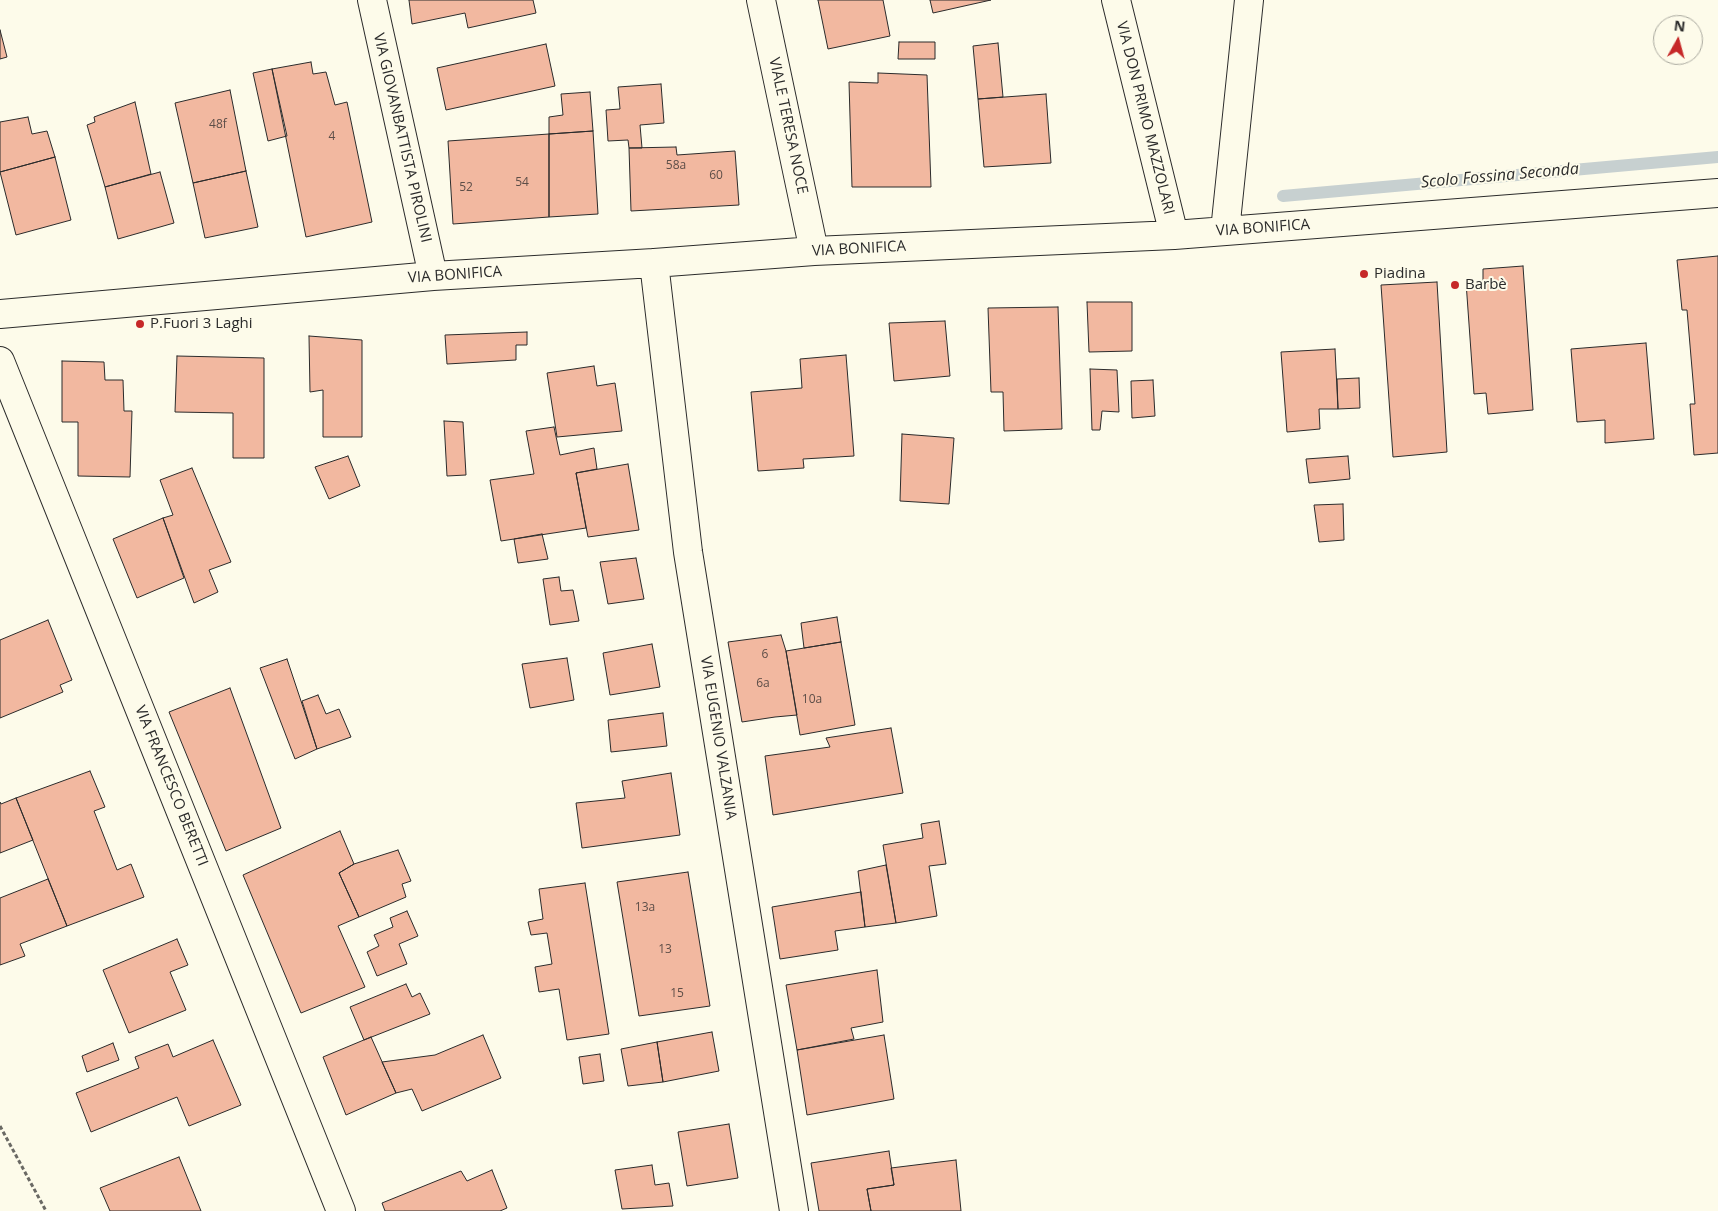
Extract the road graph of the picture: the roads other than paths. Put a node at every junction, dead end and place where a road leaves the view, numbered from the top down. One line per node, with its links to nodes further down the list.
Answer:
1 (372, 0): 10 (street, VIA GIOVANBATTISTA PIROLINI)
2 (762, 0): 8 (street, VIALE TERESA NOCE)
3 (1116, 0): 7 (street, VIA DON PRIMO MAZZOLARI)
4 (1249, 0): 6 (street)
5 (1718, 193): 6 (street, VIA BONIFICA)
6 (1225, 231): 7 (street, VIA BONIFICA)
7 (1174, 235): 8 (street, VIA BONIFICA)
8 (814, 251): 9 (street, VIA BONIFICA)
9 (654, 263): 10 (street, VIA BONIFICA); 14 (street, VIA EUGENIO VALZANIA)
10 (433, 276): 11 (street, VIA BONIFICA)
11 (0, 314)
12 (0, 361): 13 (street, VIA FRANCESCO BERETTI)
13 (341, 1211)
14 (794, 1211)

